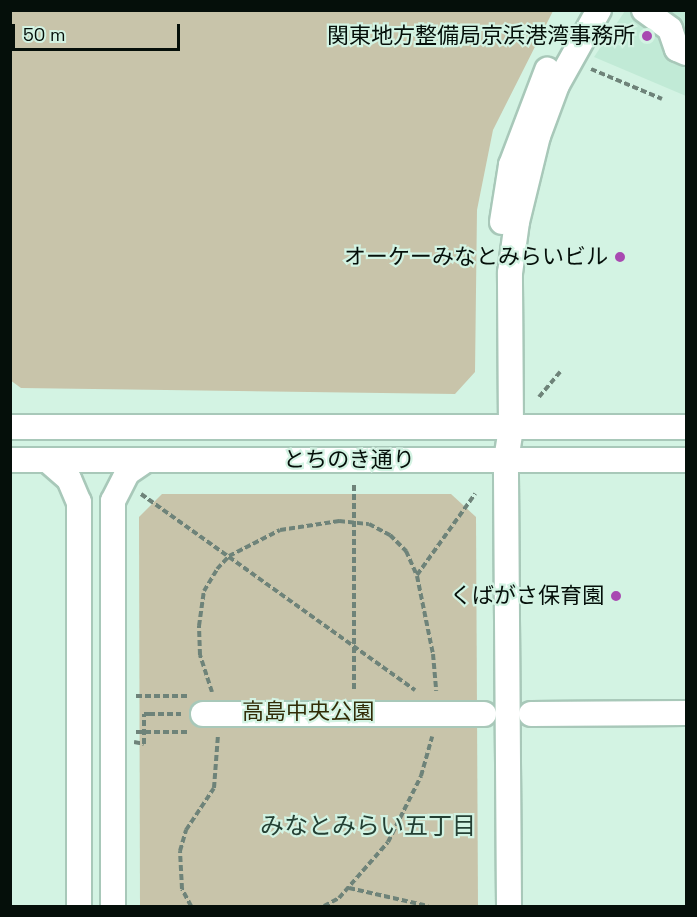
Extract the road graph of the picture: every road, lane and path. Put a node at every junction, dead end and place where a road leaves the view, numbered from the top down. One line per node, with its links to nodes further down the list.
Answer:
1 (580, 10): 11 (street)
2 (599, 10): 11 (street)
3 (665, 19): 4 (street)
4 (687, 53)
5 (583, 66): 6 (path)
6 (662, 99)
7 (560, 372): 8 (path)
8 (539, 397)
9 (10, 427): 11 (street, とちのき通り)
10 (687, 427): 11 (street, とちのき通り)
11 (504, 428): 15 (street)
12 (10, 460): 13 (street, とちのき通り)
13 (47, 460): 14 (street, とちのき通り); 36 (street)
14 (146, 460): 15 (street, とちのき通り); 37 (street)
15 (506, 460): 16 (street, とちのき通り); 41 (street)
16 (687, 460)
17 (354, 484): 20 (path)
18 (140, 493): 21 (path)
19 (476, 494): 22 (path)
20 (354, 522): 21 (path); 22 (path); 23 (path)
21 (229, 556): 23 (path); 28 (path)
22 (417, 576): 26 (path)
23 (354, 646): 26 (path); 29 (path)
24 (132, 696): 25 (path)
25 (185, 696)
26 (437, 710): 29 (street); 30 (street); 35 (path)
27 (687, 713): 31 (street)
28 (202, 714): 29 (street); 34 (path, bridge); 38 (path)
29 (355, 714)
30 (484, 714)
31 (531, 714)
32 (132, 732): 33 (path)
33 (185, 732)
34 (132, 742)
35 (348, 888): 39 (path); 40 (path)
36 (79, 906)
37 (113, 906)
38 (191, 906)
39 (324, 906)
40 (428, 906)
41 (509, 906)

